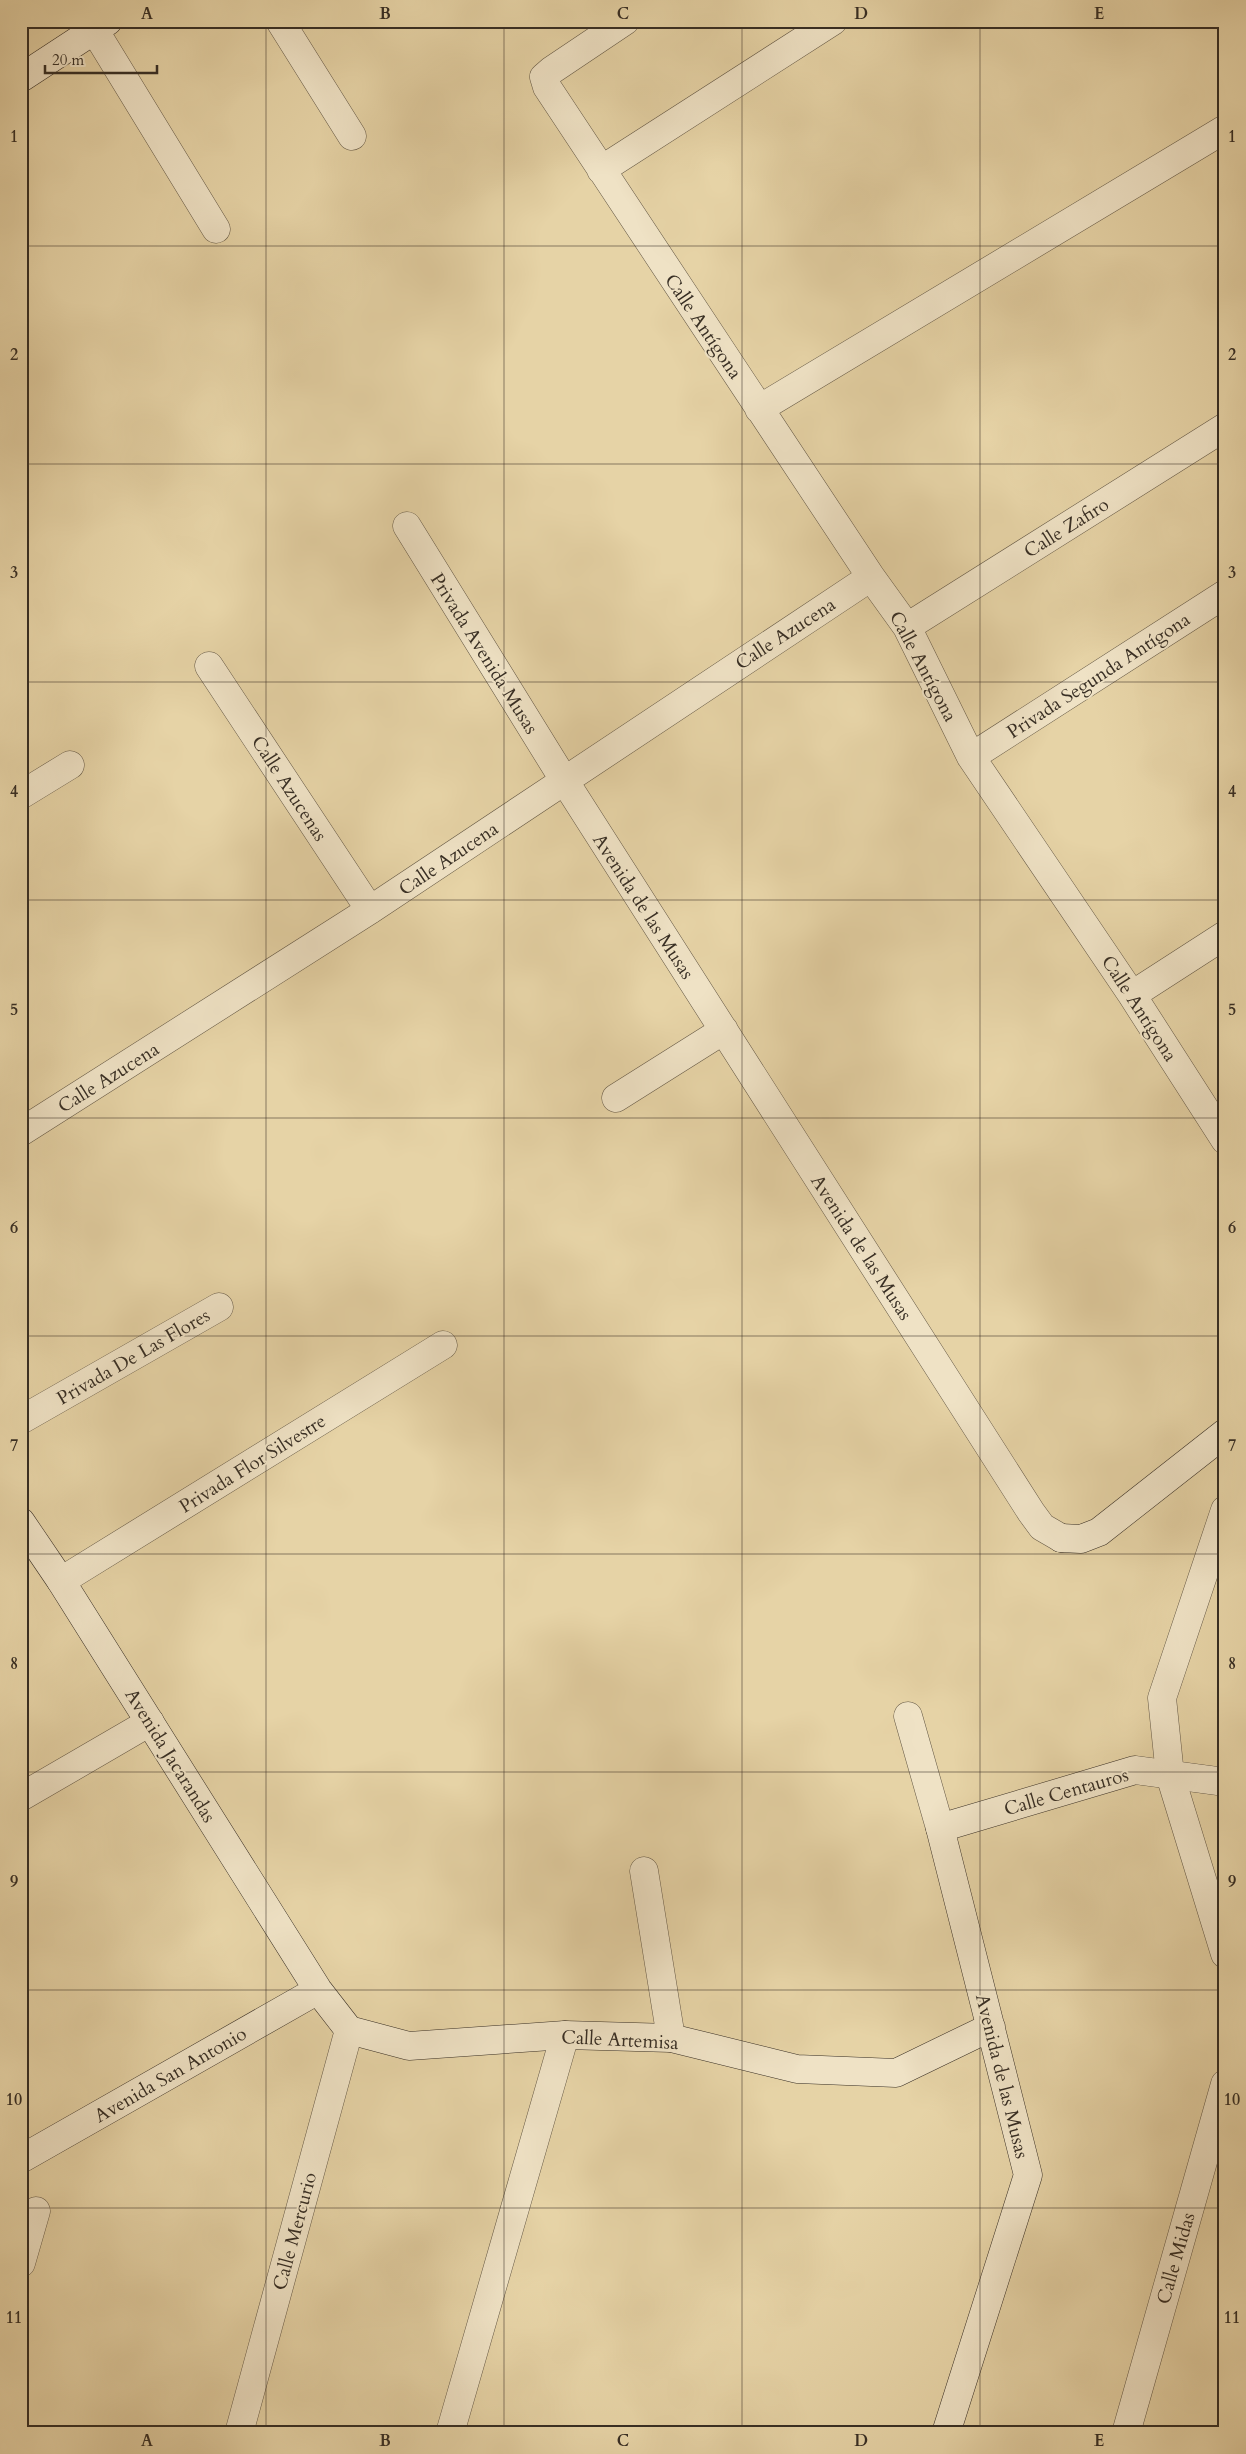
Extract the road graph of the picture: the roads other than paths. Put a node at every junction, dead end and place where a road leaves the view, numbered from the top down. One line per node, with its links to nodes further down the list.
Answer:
1 (280, 21): 7 (street)
2 (625, 21): 8 (street, Calle Antígona)
3 (833, 21): 8 (street)
4 (102, 26): 5 (street); 9 (street)
5 (21, 78)
6 (1225, 129): 10 (street)
7 (352, 136)
8 (601, 170): 10 (street, Calle Antígona)
9 (216, 229)
10 (759, 409): 13 (street, Calle Antígona)
11 (1225, 427): 15 (street, Calle Zafiro)
12 (407, 526): 19 (street, Privada Avenida Musas)
13 (871, 577): 15 (street, Calle Antígona); 19 (street, Calle Azucena)
14 (1225, 594): 17 (street, Privada Segunda Antígona)
15 (907, 627): 17 (street, Calle Antígona)
16 (209, 666): 21 (street, Calle Azucenas)
17 (971, 757): 23 (street, Calle Antígona)
18 (70, 765): 20 (street)
19 (564, 780): 21 (street, Calle Azucena); 24 (street, Avenida de las Musas)
20 (21, 795)
21 (370, 910): 26 (street, Calle Azucena)
22 (1225, 934): 23 (street)
23 (1132, 995): 27 (street, Calle Antígona)
24 (724, 1030): 25 (street); 31 (street, Avenida de las Musas)
25 (616, 1098)
26 (21, 1132)
27 (1225, 1140)
28 (219, 1307): 30 (street, Privada De Las Flores)
29 (443, 1345): 34 (street, Privada Flor Silvestre)
30 (21, 1420)
31 (1225, 1433)
32 (1225, 1510): 37 (street)
33 (21, 1522): 34 (street, Avenida Jacarandas)
34 (61, 1581): 36 (street, Avenida Jacarandas)
35 (908, 1716): 40 (street, Avenida de las Musas)
36 (150, 1722): 39 (street); 43 (street, Avenida Jacarandas)
37 (1170, 1775): 38 (street, Calle Centauros); 40 (street, Calle Centauros); 42 (street)
38 (1225, 1782)
39 (21, 1797)
40 (940, 1828): 44 (street, Avenida de las Musas)
41 (644, 1870): 47 (street)
42 (1225, 1954)
43 (318, 1990): 45 (street); 49 (street, Avenida San Antonio)
44 (991, 2027): 47 (street, Calle Artemisa); 54 (street, Avenida de las Musas)
45 (349, 2030): 46 (street, Calle Artemisa); 52 (street, Calle Mercurio)
46 (565, 2035): 47 (street, Calle Artemisa); 53 (street)
47 (671, 2038)
48 (1225, 2084): 55 (street, Calle Midas)
49 (21, 2159)
50 (36, 2211): 51 (street)
51 (21, 2263)
52 (239, 2433)
53 (450, 2433)
54 (946, 2433)
55 (1126, 2433)

